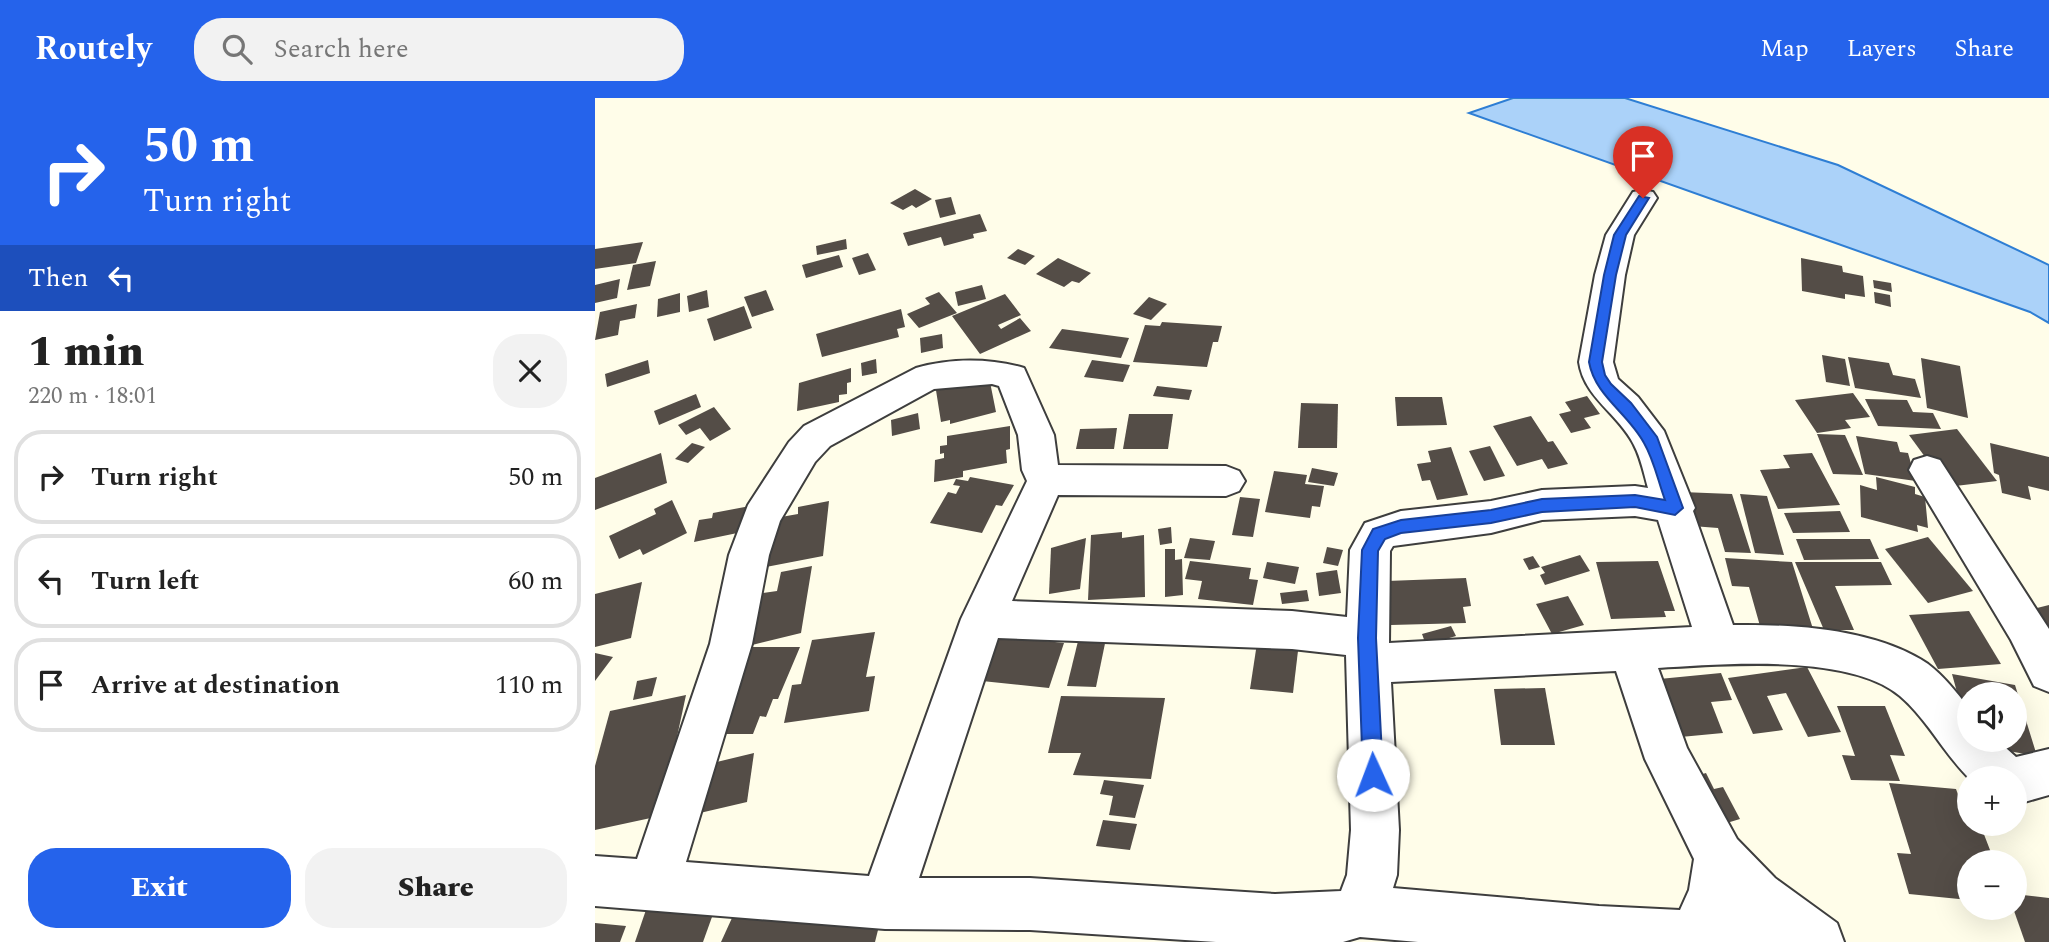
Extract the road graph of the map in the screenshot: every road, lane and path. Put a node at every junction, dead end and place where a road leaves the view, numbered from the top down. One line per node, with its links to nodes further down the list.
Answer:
1 (1643, 198): 5 (street)
2 (1927, 470): 10 (street)
3 (1046, 480): 4 (street); 6 (street); 16 (street)
4 (1226, 481)
5 (1675, 508): 7 (street); 9 (street)
6 (982, 619): 9 (street); 17 (street)
7 (1719, 645): 8 (street); 11 (street)
8 (1630, 650): 9 (street); 14 (street)
9 (1368, 651): 18 (street)
10 (2049, 672)
11 (1990, 766)
12 (2049, 772): 13 (street)
13 (2027, 778)
14 (1719, 856): 19 (street); 21 (street)
15 (595, 881): 16 (street)
16 (653, 887): 17 (street)
17 (885, 903): 18 (street)
18 (1360, 911): 19 (street)
19 (1695, 936): 20 (street)
20 (1804, 942)
21 (1818, 942)

